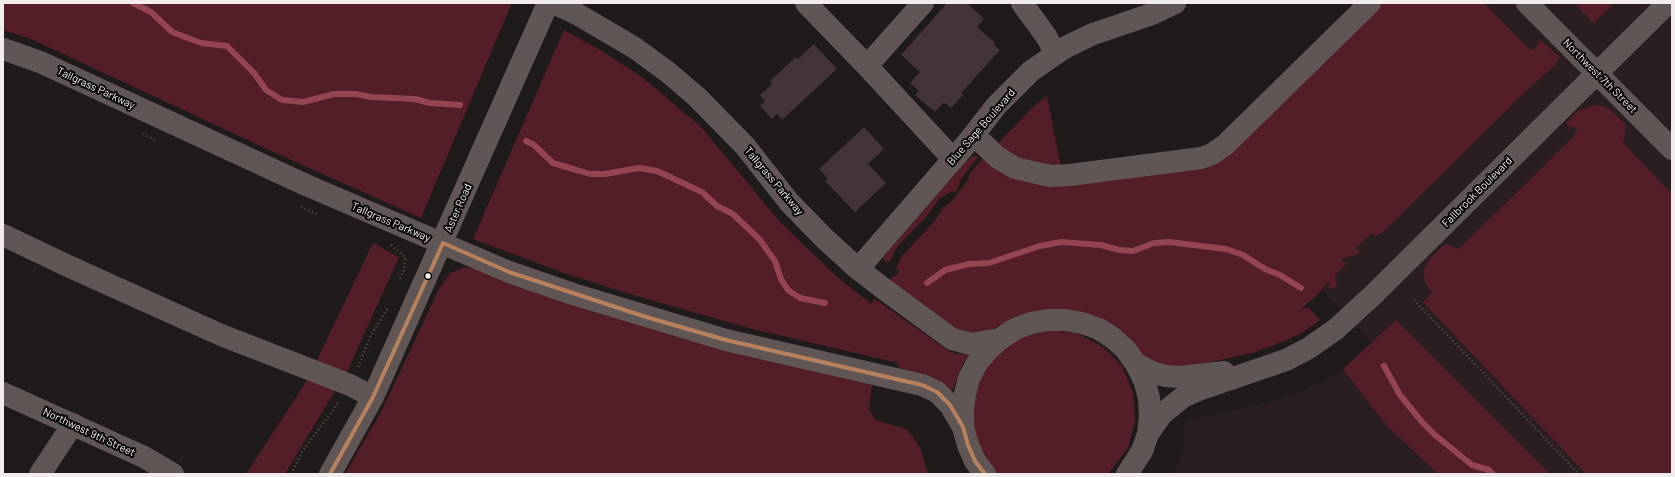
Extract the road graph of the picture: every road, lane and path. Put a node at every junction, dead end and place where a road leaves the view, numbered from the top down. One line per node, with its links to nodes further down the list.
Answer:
1 (548, 3): 18 (street, Aster Road)
2 (552, 3): 19 (street, Tallgrass Parkway)
3 (806, 3): 12 (street)
4 (923, 3): 12 (street)
5 (1022, 3): 11 (street)
6 (1175, 3): 11 (street, Blue Sage Boulevard)
7 (1370, 3): 14 (street)
8 (1527, 3): 13 (street, Northwest 7th Street)
9 (1668, 3): 13 (street, Fallbrook Boulevard)
10 (3, 49): 18 (street, Tallgrass Parkway)
11 (1056, 54): 14 (street, Blue Sage Boulevard)
12 (867, 66): 16 (street)
13 (1597, 73): 15 (street, Northwest 7th Street); 23 (street, Fallbrook Boulevard)
14 (974, 135): 16 (street, Blue Sage Boulevard)
15 (1672, 149)
16 (953, 159): 19 (street, Blue Sage Boulevard)
17 (3, 235): 25 (street)
18 (443, 243): 25 (street, Aster Road); 27 (street, Tallgrass Parkway)
19 (858, 269): 21 (street, Tallgrass Parkway)
20 (1414, 300): 34 (path)
21 (1000, 338): 22 (street); 27 (street)
22 (1136, 364): 23 (street, Fallbrook Boulevard); 28 (street)
23 (1274, 364): 28 (street, Fallbrook Boulevard)
24 (3, 394): 26 (street, Northwest 9th Street)
25 (373, 397): 31 (street, Aster Road)
26 (73, 424): 29 (street); 30 (street, Northwest 9th Street)
27 (963, 427): 32 (street)
28 (1148, 434): 33 (street)
29 (40, 474)
30 (173, 474)
31 (330, 474)
32 (985, 474)
33 (1127, 474)
34 (1579, 474)

